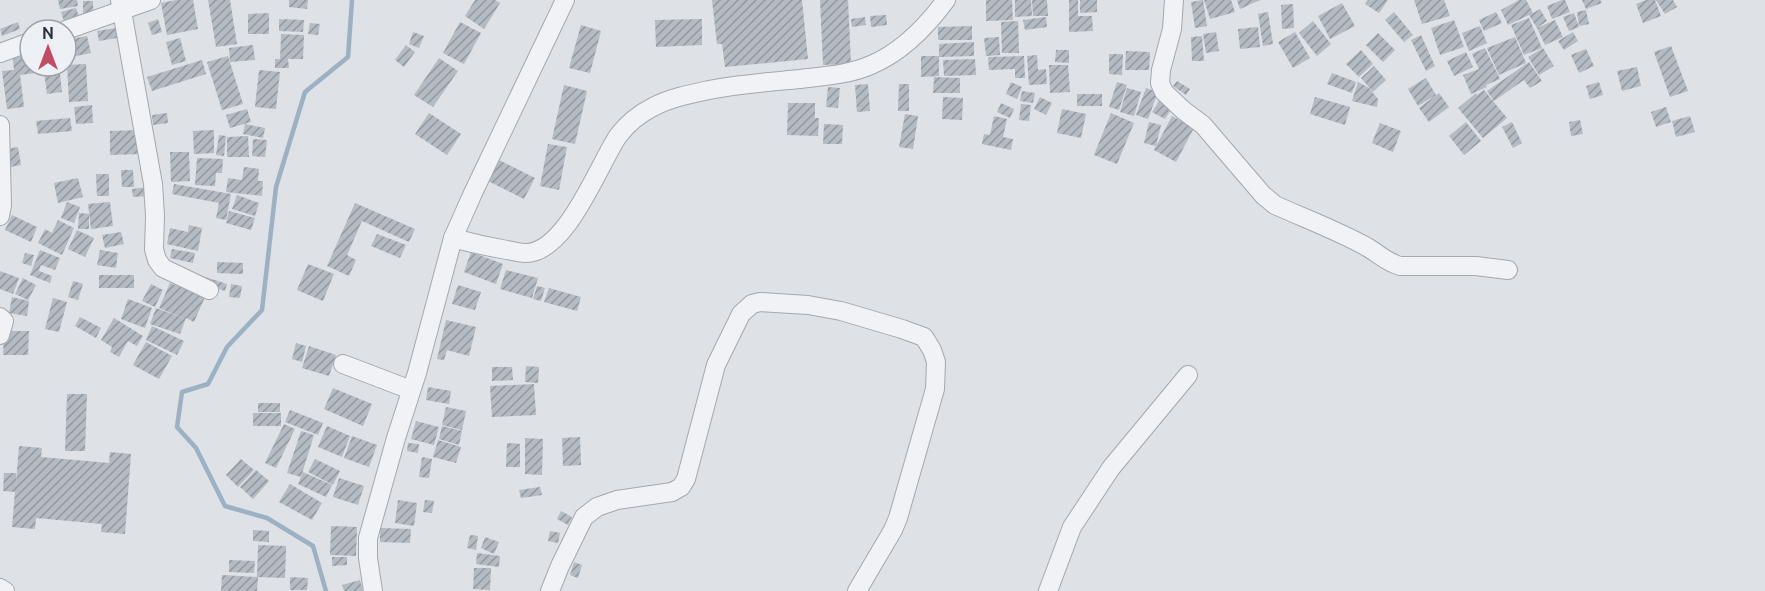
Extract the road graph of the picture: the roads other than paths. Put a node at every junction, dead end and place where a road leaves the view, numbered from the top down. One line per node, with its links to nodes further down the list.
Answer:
1 (151, 0): 5 (street)
2 (565, 0): 11 (street)
3 (946, 0): 11 (street)
4 (1174, 0): 12 (street)
5 (122, 5): 6 (street); 13 (street)
6 (78, 25)
7 (18, 46): 8 (street)
8 (0, 53)
9 (0, 125): 10 (street)
10 (0, 216)
11 (453, 238): 18 (street)
12 (1508, 270)
13 (209, 290)
14 (0, 317): 15 (street)
15 (0, 335)
16 (343, 364): 18 (street)
17 (1188, 375): 24 (street)
18 (411, 390): 21 (street)
19 (0, 588): 20 (street)
20 (4, 591)
21 (373, 591)
22 (550, 591): 23 (street)
23 (857, 591)
24 (1048, 591)

